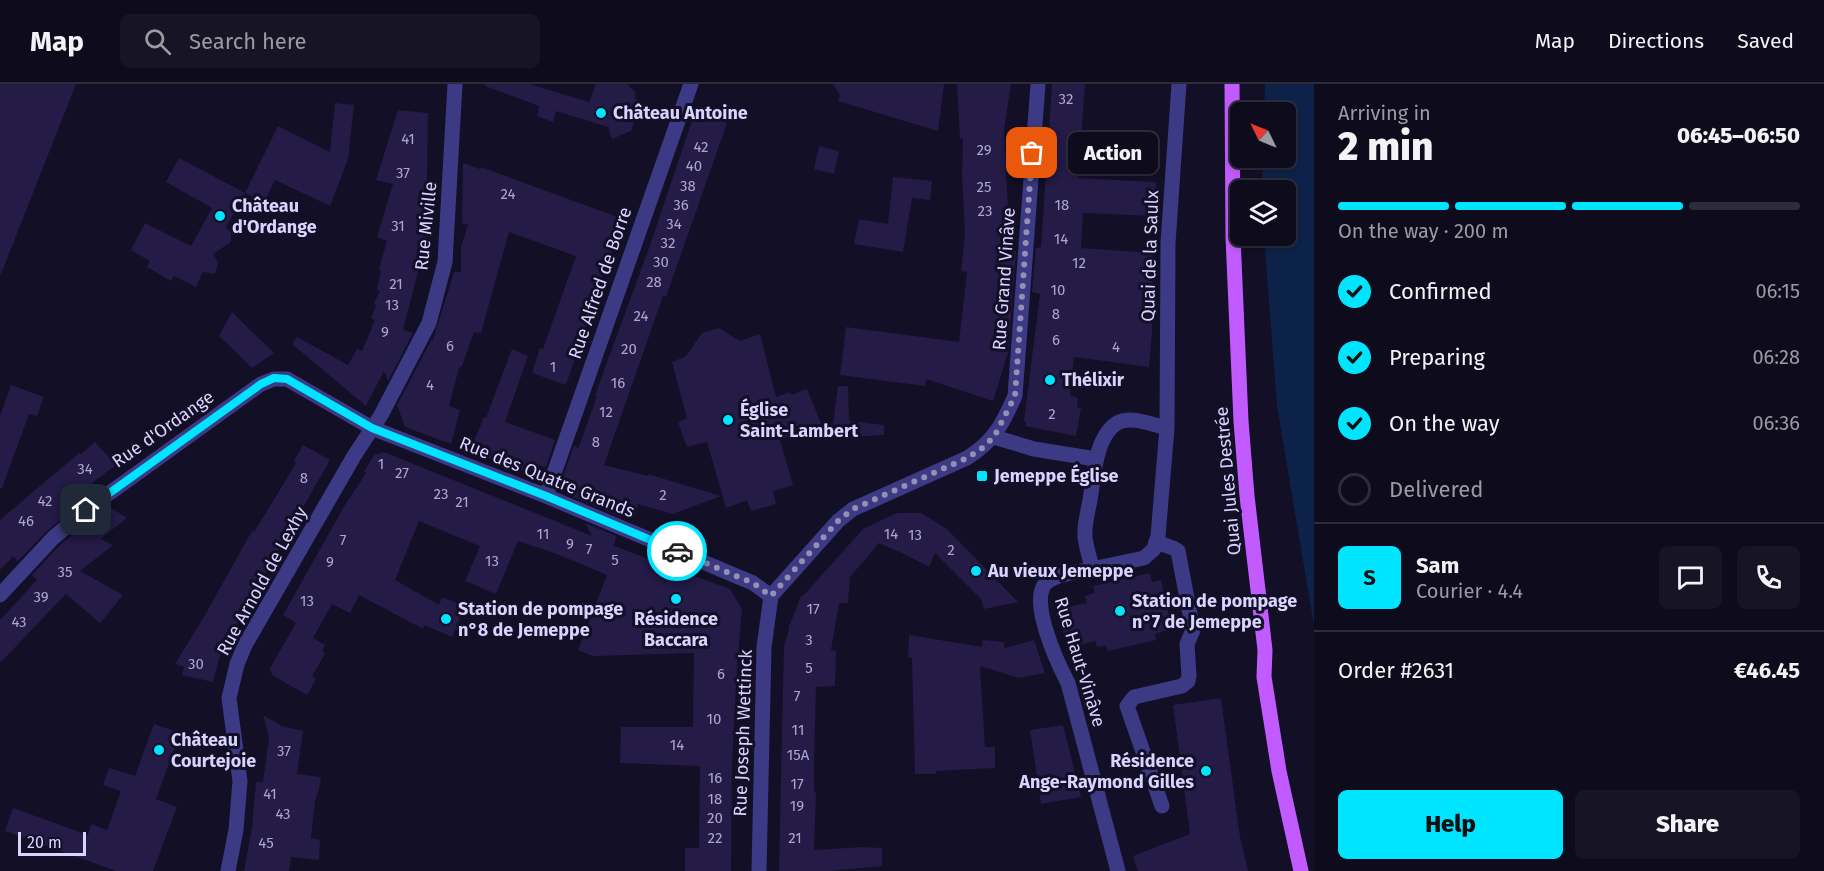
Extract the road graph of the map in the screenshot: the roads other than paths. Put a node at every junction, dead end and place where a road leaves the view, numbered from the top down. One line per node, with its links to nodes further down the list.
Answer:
1 (455, 84): 6 (street, Rue Miville)
2 (691, 84): 10 (street, Rue Alfred de Borre)
3 (1038, 84): 8 (street, Rue Grand Vinâve)
4 (1179, 84): 7 (street, Quai de la Saulx)
5 (1232, 84): 19 (main road, Quai Jules Destrée)
6 (372, 428): 10 (street, Rue des Quatre Grands); 13 (street, Rue d'Ordange); 16 (street, Rue Arnold de Lexhy)
7 (1167, 429): 9 (street); 11 (street, Quai de la Saulx)
8 (994, 437): 9 (street); 14 (street)
9 (1096, 459): 12 (street)
10 (546, 496): 14 (street, Rue des Quatre Grands)
11 (1156, 542): 12 (street); 15 (street)
12 (1092, 569): 18 (street, Rue Haut-Vinâve)
13 (0, 595)
14 (771, 596): 17 (street, Rue Joseph Wettinck)
15 (1162, 807)
16 (228, 871)
17 (759, 871)
18 (1118, 871)
19 (1300, 871)

